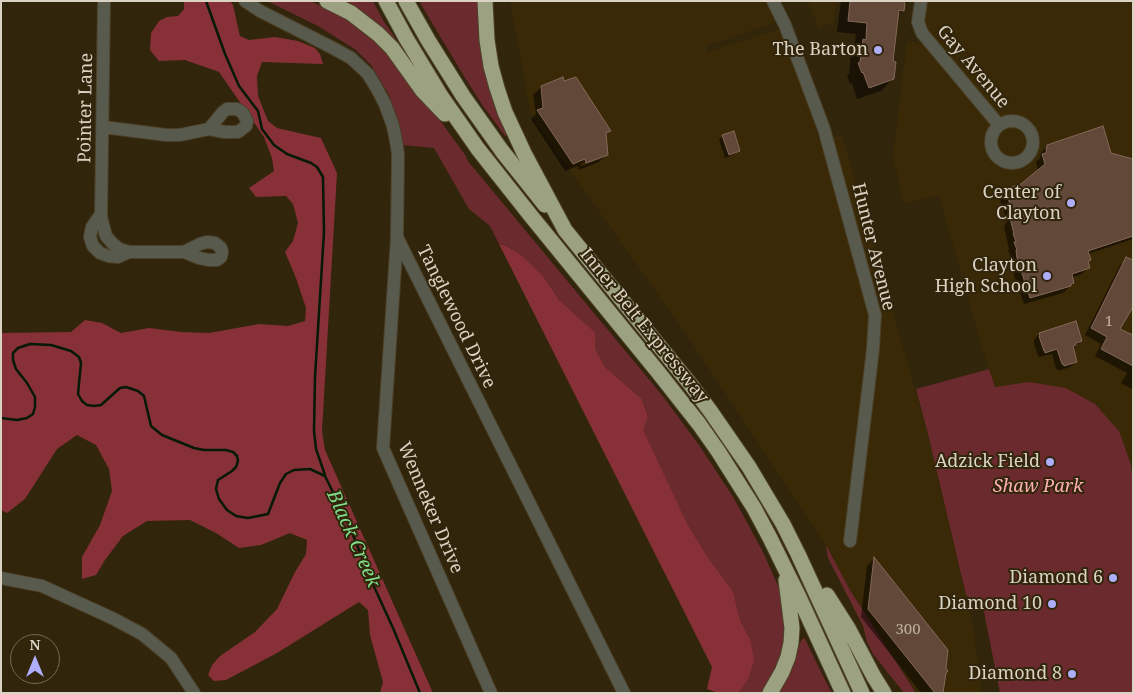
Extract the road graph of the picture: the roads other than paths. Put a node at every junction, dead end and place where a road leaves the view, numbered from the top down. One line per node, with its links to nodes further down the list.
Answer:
1 (104, 1): 10 (street, Pointer Lane)
2 (245, 1): 14 (street, Tanglewood Drive)
3 (326, 1): 12 (highway)
4 (386, 1): 12 (highway, Inner Belt Expressway)
5 (406, 1): 13 (highway)
6 (485, 1): 13 (highway)
7 (774, 1): 17 (street, Hunter Avenue)
8 (920, 1): 9 (street, Gay Avenue)
9 (999, 125)
10 (103, 126): 11 (street); 15 (street, Pointer Lane)
11 (209, 129)
12 (489, 164): 18 (highway, Inner Belt Expressway)
13 (565, 230): 16 (highway, Inner Belt Expressway)
14 (397, 237): 21 (street, Wenneker Drive); 22 (street, Tanglewood Drive)
15 (184, 252)
16 (783, 524): 25 (highway, Inner Belt Expressway); 26 (highway)
17 (850, 541)
18 (785, 566): 23 (highway); 24 (highway, Inner Belt Expressway)
19 (1, 578): 20 (street)
20 (194, 693)
21 (491, 693)
22 (624, 693)
23 (770, 693)
24 (843, 693)
25 (862, 693)
26 (884, 693)

